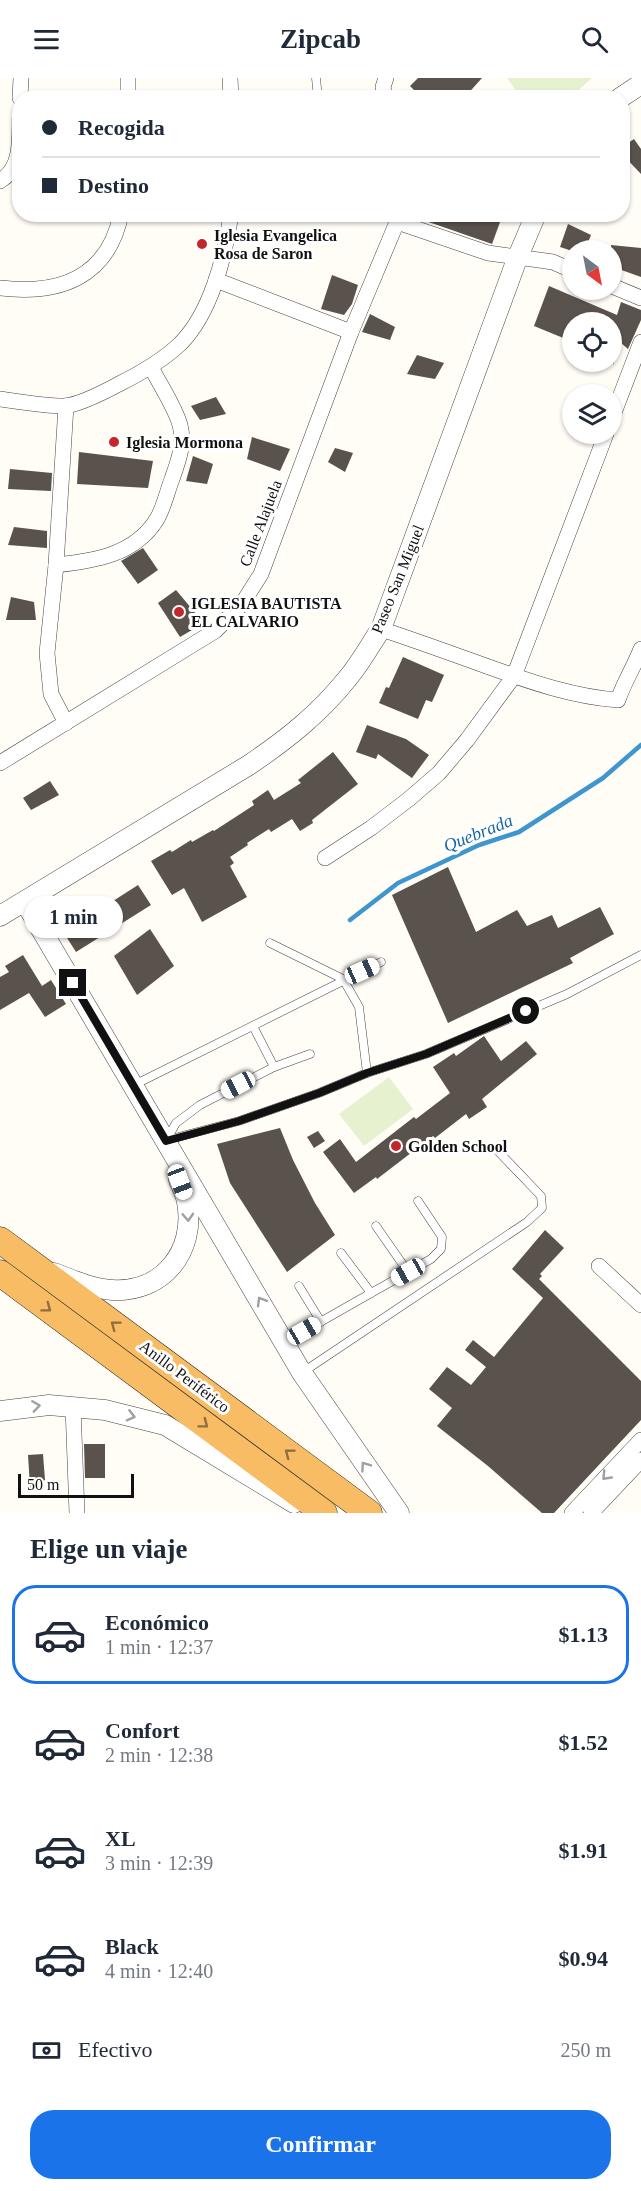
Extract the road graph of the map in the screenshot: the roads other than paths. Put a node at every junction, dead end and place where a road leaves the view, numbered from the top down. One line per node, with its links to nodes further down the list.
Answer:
1 (12, 170): 2 (street)
2 (0, 181)
3 (120, 222): 11 (street)
4 (230, 222): 10 (street)
5 (395, 222): 14 (street, Calle Alajuela)
6 (407, 222): 8 (street)
7 (533, 222): 8 (street, Paseo San Miguel)
8 (517, 259): 9 (street); 22 (street, Paseo San Miguel)
9 (562, 266)
10 (216, 280): 14 (street); 16 (street)
11 (0, 288)
12 (622, 290): 13 (street)
13 (641, 298)
14 (351, 332): 25 (street, Calle Alajuela)
15 (641, 342): 17 (street)
16 (151, 368): 19 (street); 21 (street)
17 (622, 392)
18 (0, 399): 19 (street)
19 (66, 406): 21 (street)
20 (602, 444): 24 (street)
21 (56, 565): 25 (street)
22 (381, 628): 24 (street); 28 (street, Paseo San Miguel)
23 (641, 649): 24 (street)
24 (514, 676): 27 (street)
25 (66, 723): 26 (street, Calle Alajuela)
26 (0, 762)
27 (325, 858)
28 (25, 902): 29 (street, Paseo San Miguel); 38 (street)
29 (0, 916)
30 (270, 943): 33 (lane)
31 (641, 955): 37 (lane)
32 (381, 962): 33 (lane)
33 (343, 980): 34 (lane); 37 (lane)
34 (253, 1026): 36 (lane); 38 (lane)
35 (310, 1054): 36 (lane)
36 (274, 1067): 39 (lane)
37 (367, 1073): 39 (lane)
38 (133, 1085): 39 (street)
39 (166, 1141): 46 (street, one-way to 46); 53 (street, one-way to 39)
40 (494, 1147): 54 (lane)
41 (418, 1201): 47 (lane)
42 (376, 1226): 47 (lane)
43 (0, 1240): 46 (highway, Anillo Periférico)
44 (341, 1253): 50 (lane)
45 (599, 1266): 51 (street)
46 (39, 1268): 62 (highway, Anillo Periférico, one-way to 46)
47 (408, 1272): 50 (lane)
48 (0, 1273): 61 (highway, Anillo Periférico, one-way to 61)
49 (298, 1286): 52 (lane)
50 (371, 1293): 52 (lane)
51 (641, 1305)
52 (321, 1322): 53 (lane)
53 (285, 1342): 54 (street)
54 (302, 1373): 63 (street, one-way to 54)
55 (73, 1407): 56 (street, one-way to 55); 59 (street); 60 (street, one-way to 60)
56 (0, 1412)
57 (641, 1440): 64 (street, one-way to 64)
58 (641, 1460): 65 (street)
59 (77, 1513)
60 (310, 1513)
61 (324, 1513)
62 (369, 1513)
63 (399, 1513)
64 (572, 1513)
65 (591, 1513)

